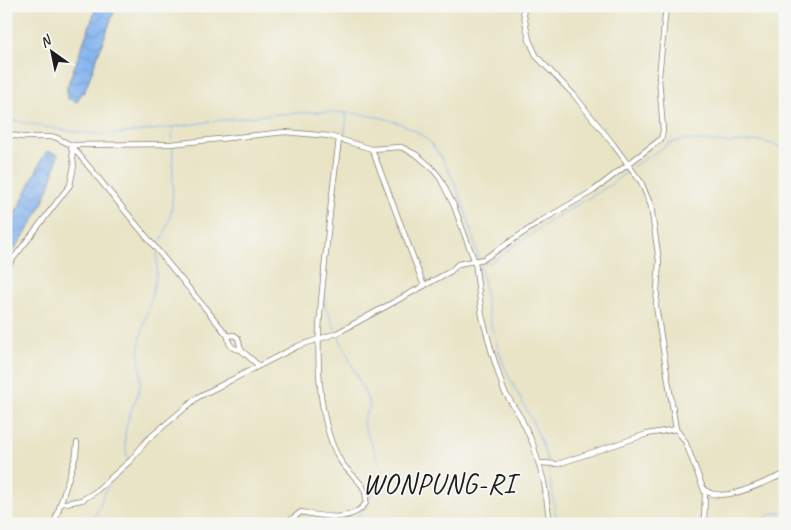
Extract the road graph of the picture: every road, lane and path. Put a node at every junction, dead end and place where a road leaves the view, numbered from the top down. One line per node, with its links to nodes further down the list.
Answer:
1 (522, 6): 7 (street)
2 (666, 6): 7 (street)
3 (6, 134): 5 (street)
4 (339, 139): 5 (street); 6 (street); 12 (street)
5 (71, 145): 9 (street); 11 (street)
6 (372, 149): 8 (street); 10 (street)
7 (626, 164): 8 (street); 15 (street)
8 (475, 262): 10 (street); 17 (street)
9 (6, 268)
10 (424, 286): 12 (street)
11 (228, 336): 13 (street); 13 (street)
12 (317, 338): 14 (street); 22 (street)
13 (241, 350): 14 (street)
14 (258, 365): 20 (street)
15 (676, 429): 17 (street); 19 (street)
16 (77, 443): 20 (street)
17 (539, 463): 23 (street)
18 (785, 474): 19 (street)
19 (703, 488): 24 (street)
20 (60, 504): 21 (street)
21 (54, 524)
22 (285, 524)
23 (550, 524)
24 (704, 524)

